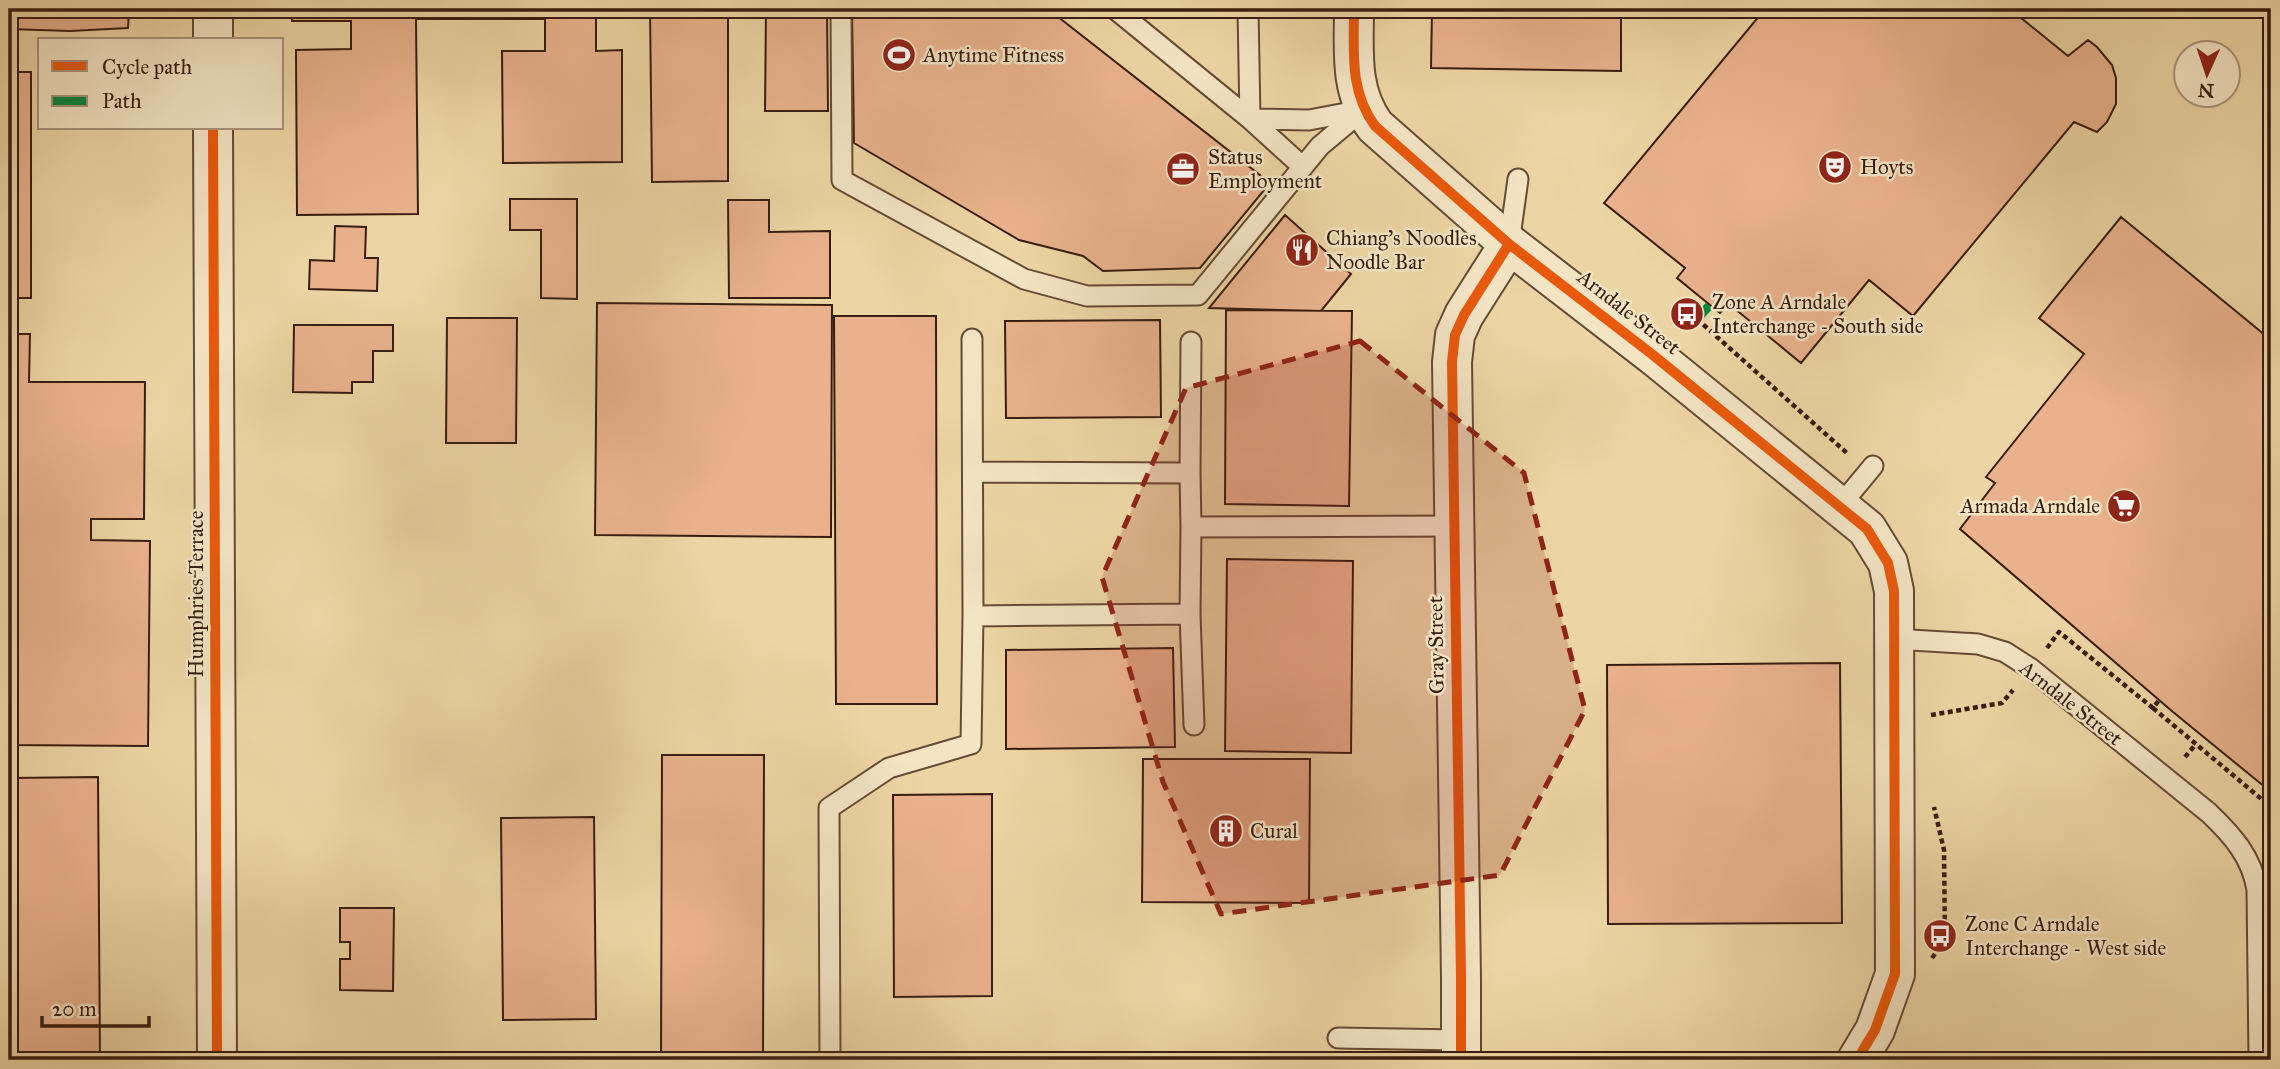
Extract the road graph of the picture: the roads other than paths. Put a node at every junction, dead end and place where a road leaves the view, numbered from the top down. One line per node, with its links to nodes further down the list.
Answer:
1 (213, 9): 6 (street)
2 (841, 9): 10 (lane)
3 (1115, 9): 8 (lane)
4 (1248, 9): 8 (lane)
5 (1354, 9): 7 (street, Arndale Street)
6 (213, 38)
7 (1363, 110): 8 (lane); 10 (lane); 12 (street, Arndale Street)
8 (1250, 119): 10 (lane)
9 (213, 130): 27 (street, Humphries Terrace)
10 (1303, 167)
11 (1518, 178): 12 (lane)
12 (1509, 244): 18 (street, Arndale Street); 19 (street, Gray Street)
13 (972, 339): 16 (lane)
14 (1191, 342): 17 (lane)
15 (1870, 469): 18 (lane)
16 (973, 472): 17 (lane); 22 (lane)
17 (1190, 473): 20 (lane)
18 (1839, 508): 23 (street, Arndale Street)
19 (1454, 526): 20 (lane); 26 (street, Gray Street)
20 (1191, 527): 21 (lane)
21 (1190, 614): 22 (lane); 24 (lane)
22 (972, 616): 28 (lane)
23 (1894, 639): 29 (street); 30 (lane, Arndale Street)
24 (1194, 725)
25 (1338, 1038): 26 (lane)
26 (1461, 1050)
27 (217, 1060)
28 (830, 1060)
29 (1857, 1060)
30 (2259, 1060)

